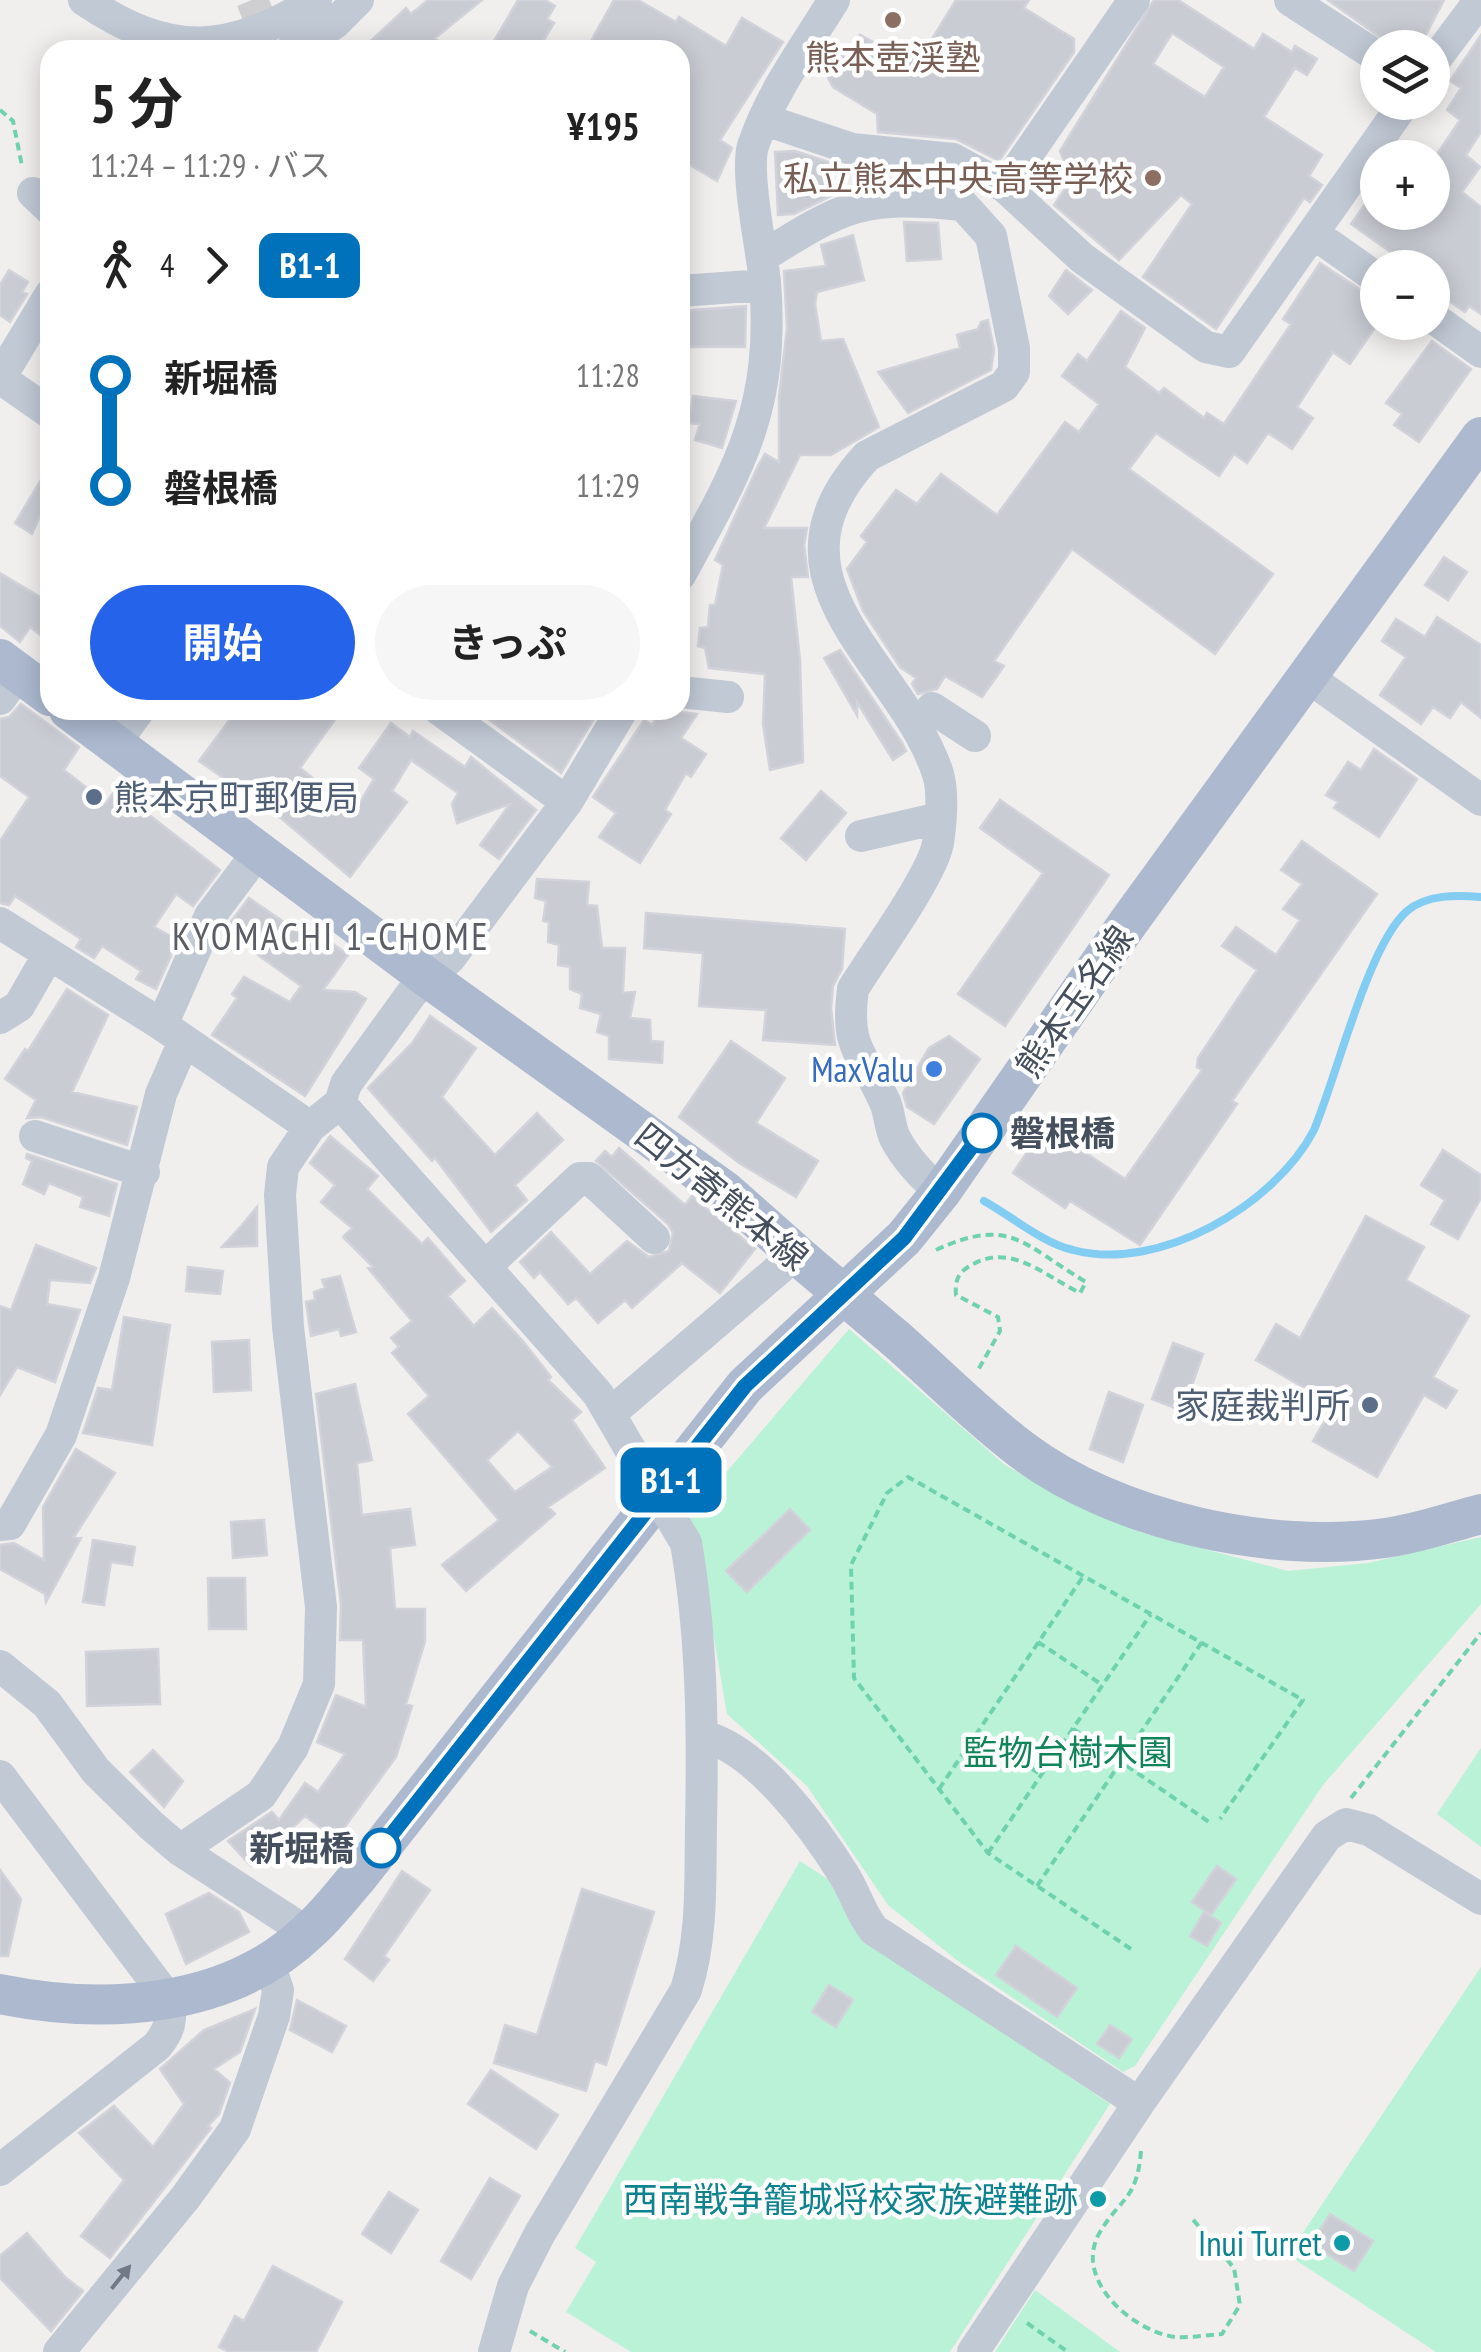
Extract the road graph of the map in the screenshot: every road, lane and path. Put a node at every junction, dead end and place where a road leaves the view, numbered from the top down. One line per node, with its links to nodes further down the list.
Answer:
1 (84, 0): 8 (street)
2 (316, 0): 9 (street)
3 (358, 0): 10 (street)
4 (834, 0): 14 (street)
5 (1134, 0): 16 (street)
6 (1290, 0): 12 (street)
7 (1480, 0): 11 (street)
8 (181, 40)
9 (235, 40)
10 (308, 40)
11 (1450, 40)
12 (1360, 45)
13 (0, 110): 17 (path)
14 (765, 120): 16 (street); 20 (street)
15 (1391, 120): 18 (street)
16 (1004, 187): 18 (street)
17 (40, 198)
18 (1313, 233): 19 (street)
19 (1360, 266)
20 (764, 271): 21 (street); 28 (street); 36 (street)
21 (690, 288)
22 (40, 312): 25 (street)
23 (1450, 330): 24 (street)
24 (1481, 352)
25 (0, 378): 26 (street)
26 (40, 398)
27 (1481, 437): 29 (main road, 熊本玉名線)
28 (690, 557)
29 (1308, 678): 39 (street); 53 (main road, 熊本玉名線)
30 (690, 693): 31 (street)
31 (728, 697)
32 (83, 720): 38 (main road, 四方寄熊本線)
33 (131, 720): 38 (street)
34 (454, 720): 40 (street)
35 (616, 720): 40 (street)
36 (918, 727): 37 (street); 41 (street)
37 (975, 736)
38 (115, 744): 43 (main road, 四方寄熊本線)
39 (1481, 800)
40 (567, 802): 46 (street)
41 (939, 818): 42 (street); 53 (street)
42 (861, 836)
43 (259, 851): 46 (main road, 四方寄熊本線); 48 (street)
44 (0, 923): 45 (street)
45 (49, 954): 47 (street); 48 (street)
46 (428, 978): 49 (street); 56 (main road, 四方寄熊本線)
47 (0, 1018)
48 (173, 1033): 50 (street); 52 (street)
49 (340, 1103): 50 (street); 57 (street)
50 (310, 1127): 81 (street)
51 (35, 1136): 52 (street)
52 (144, 1172): 61 (street)
53 (940, 1192): 55 (main road, 熊本玉名線)
54 (654, 1238): 57 (street)
55 (904, 1238): 58 (path); 85 (main road, 熊本玉名線)
56 (798, 1256): 58 (main road, 四方寄熊本線, bridge); 59 (street)
57 (487, 1265): 59 (street)
58 (963, 1398): 60 (main road, 四方寄熊本線)
59 (612, 1412): 72 (street, bridge)
60 (1481, 1514)
61 (0, 1525)
62 (1083, 1576): 63 (path); 65 (path); 76 (path)
63 (1151, 1614): 66 (path); 68 (path)
64 (1481, 1634): 80 (path)
65 (1038, 1642): 68 (path); 71 (path)
66 (1202, 1642): 73 (path); 78 (path)
67 (0, 1666): 77 (street)
68 (1102, 1685): 70 (path)
69 (72, 1706): 77 (street)
70 (1074, 1729): 73 (path); 74 (path)
71 (977, 1732): 74 (path); 76 (path)
72 (702, 1736): 90 (street); 94 (street)
73 (1120, 1762): 79 (path); 83 (path)
74 (1041, 1775): 82 (path)
75 (0, 1776): 89 (street)
76 (939, 1789): 82 (path)
77 (117, 1792): 81 (street)
78 (1220, 1819)
79 (1212, 1824)
80 (1346, 1824): 84 (street); 90 (street)
81 (180, 1850): 85 (street)
82 (988, 1852): 83 (path)
83 (1037, 1886): 86 (path)
84 (1481, 1898)
85 (308, 1933): 87 (main road, 熊本玉名線)
86 (1130, 1949)
87 (268, 1960): 89 (main road, 熊本玉名線); 95 (street, one-way to 87)
88 (0, 1994): 89 (main road, 熊本玉名線)
89 (169, 2000): 91 (street)
90 (1133, 2112): 92 (path); 93 (street)
91 (0, 2170)
92 (1190, 2216)
93 (1004, 2306): 98 (street); 99 (path)
94 (505, 2316): 96 (street); 97 (path)
95 (59, 2352)
96 (494, 2352)
97 (565, 2352)
98 (973, 2352)
99 (1068, 2352)

